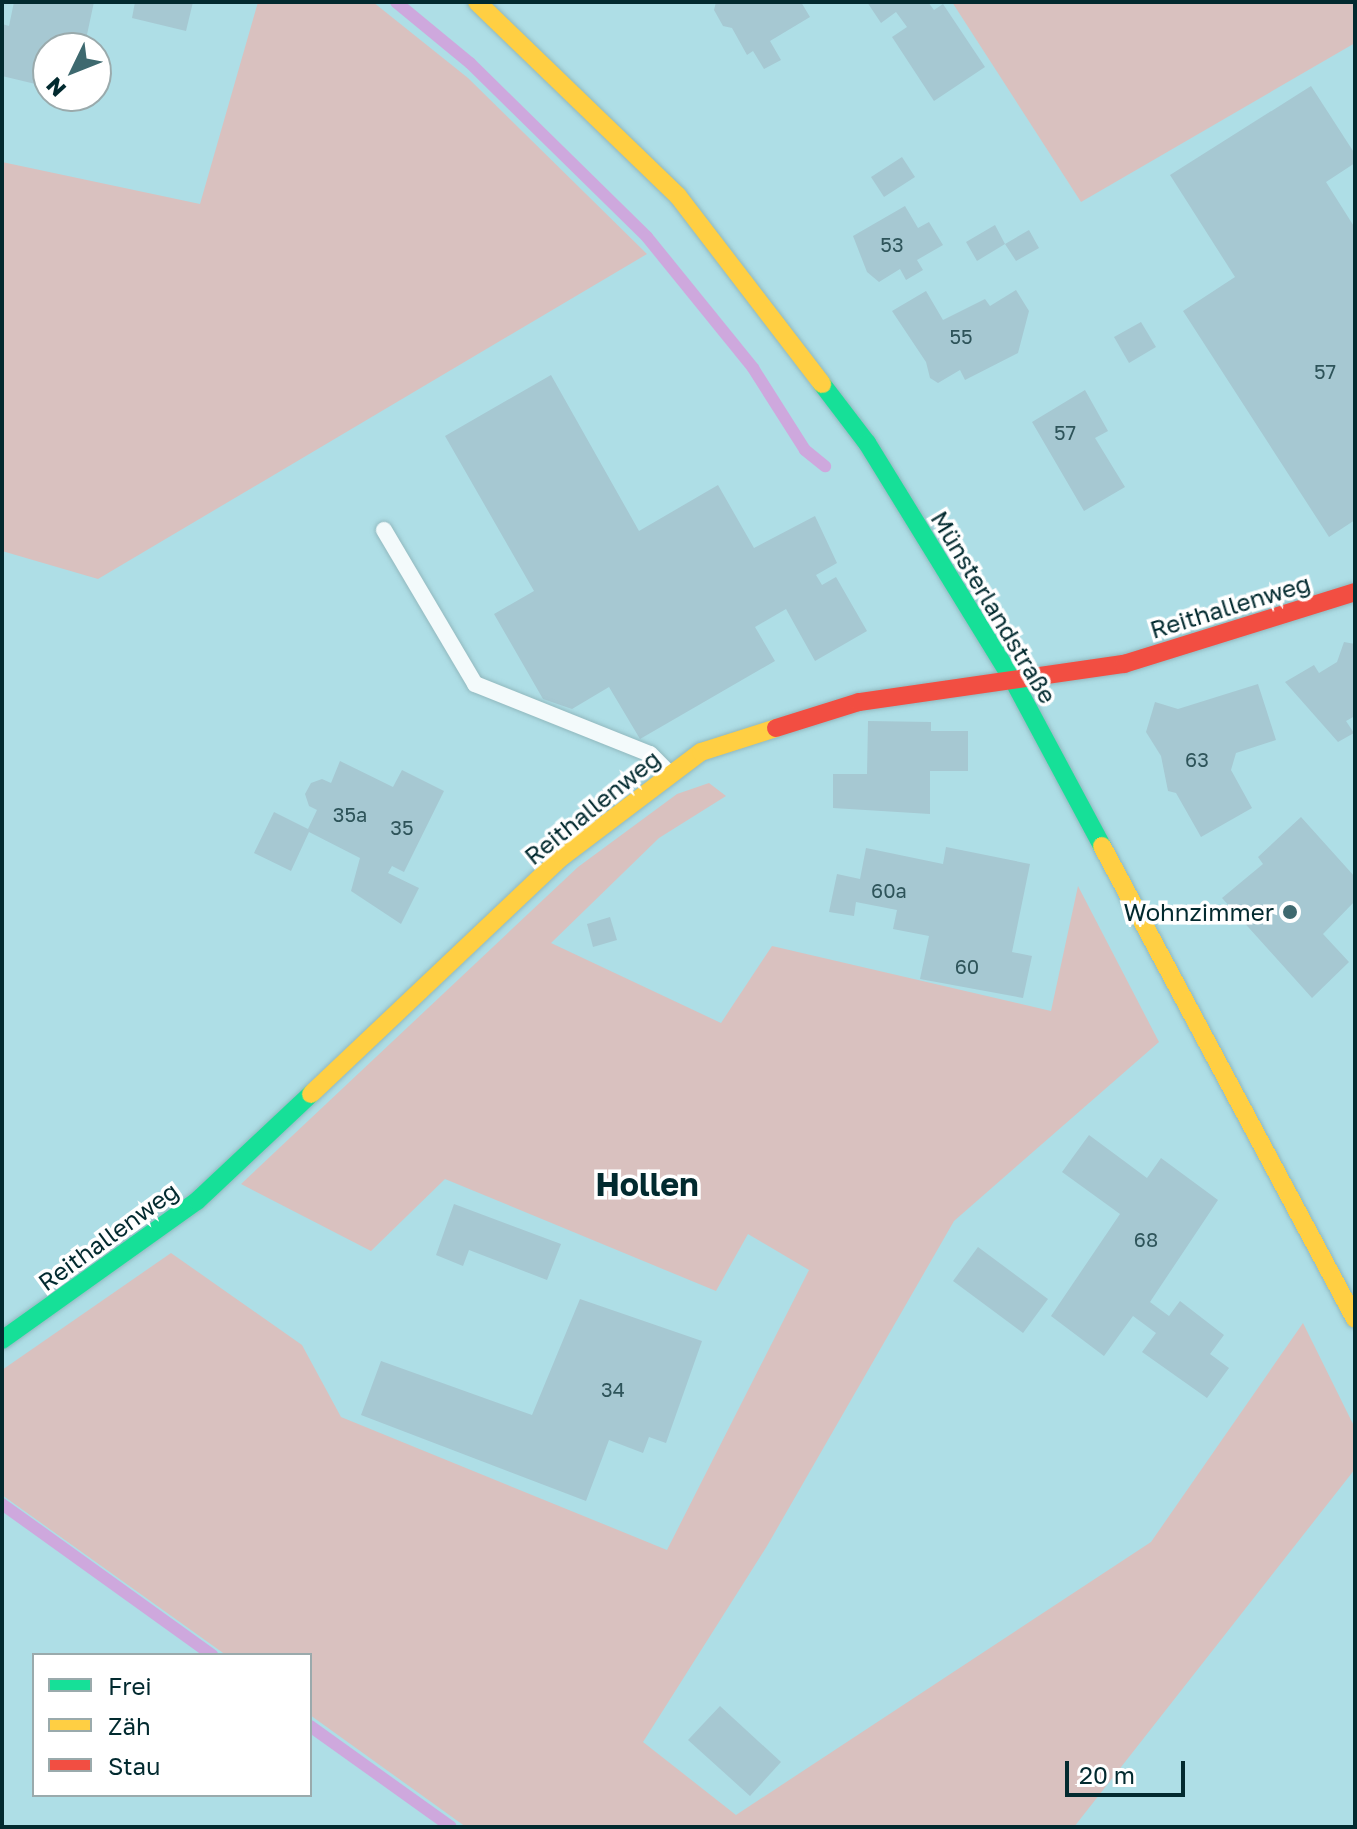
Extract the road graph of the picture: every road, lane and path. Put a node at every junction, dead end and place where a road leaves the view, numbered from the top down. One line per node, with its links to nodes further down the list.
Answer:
1 (477, 2): 4 (main road, Münsterlandstraße)
2 (384, 530): 5 (lane)
3 (1355, 592): 4 (main road, Reithallenweg)
4 (1013, 680): 5 (main road, Reithallenweg); 6 (main road, Münsterlandstraße)
5 (670, 774): 7 (main road, Reithallenweg)
6 (1355, 1319)
7 (2, 1340)

